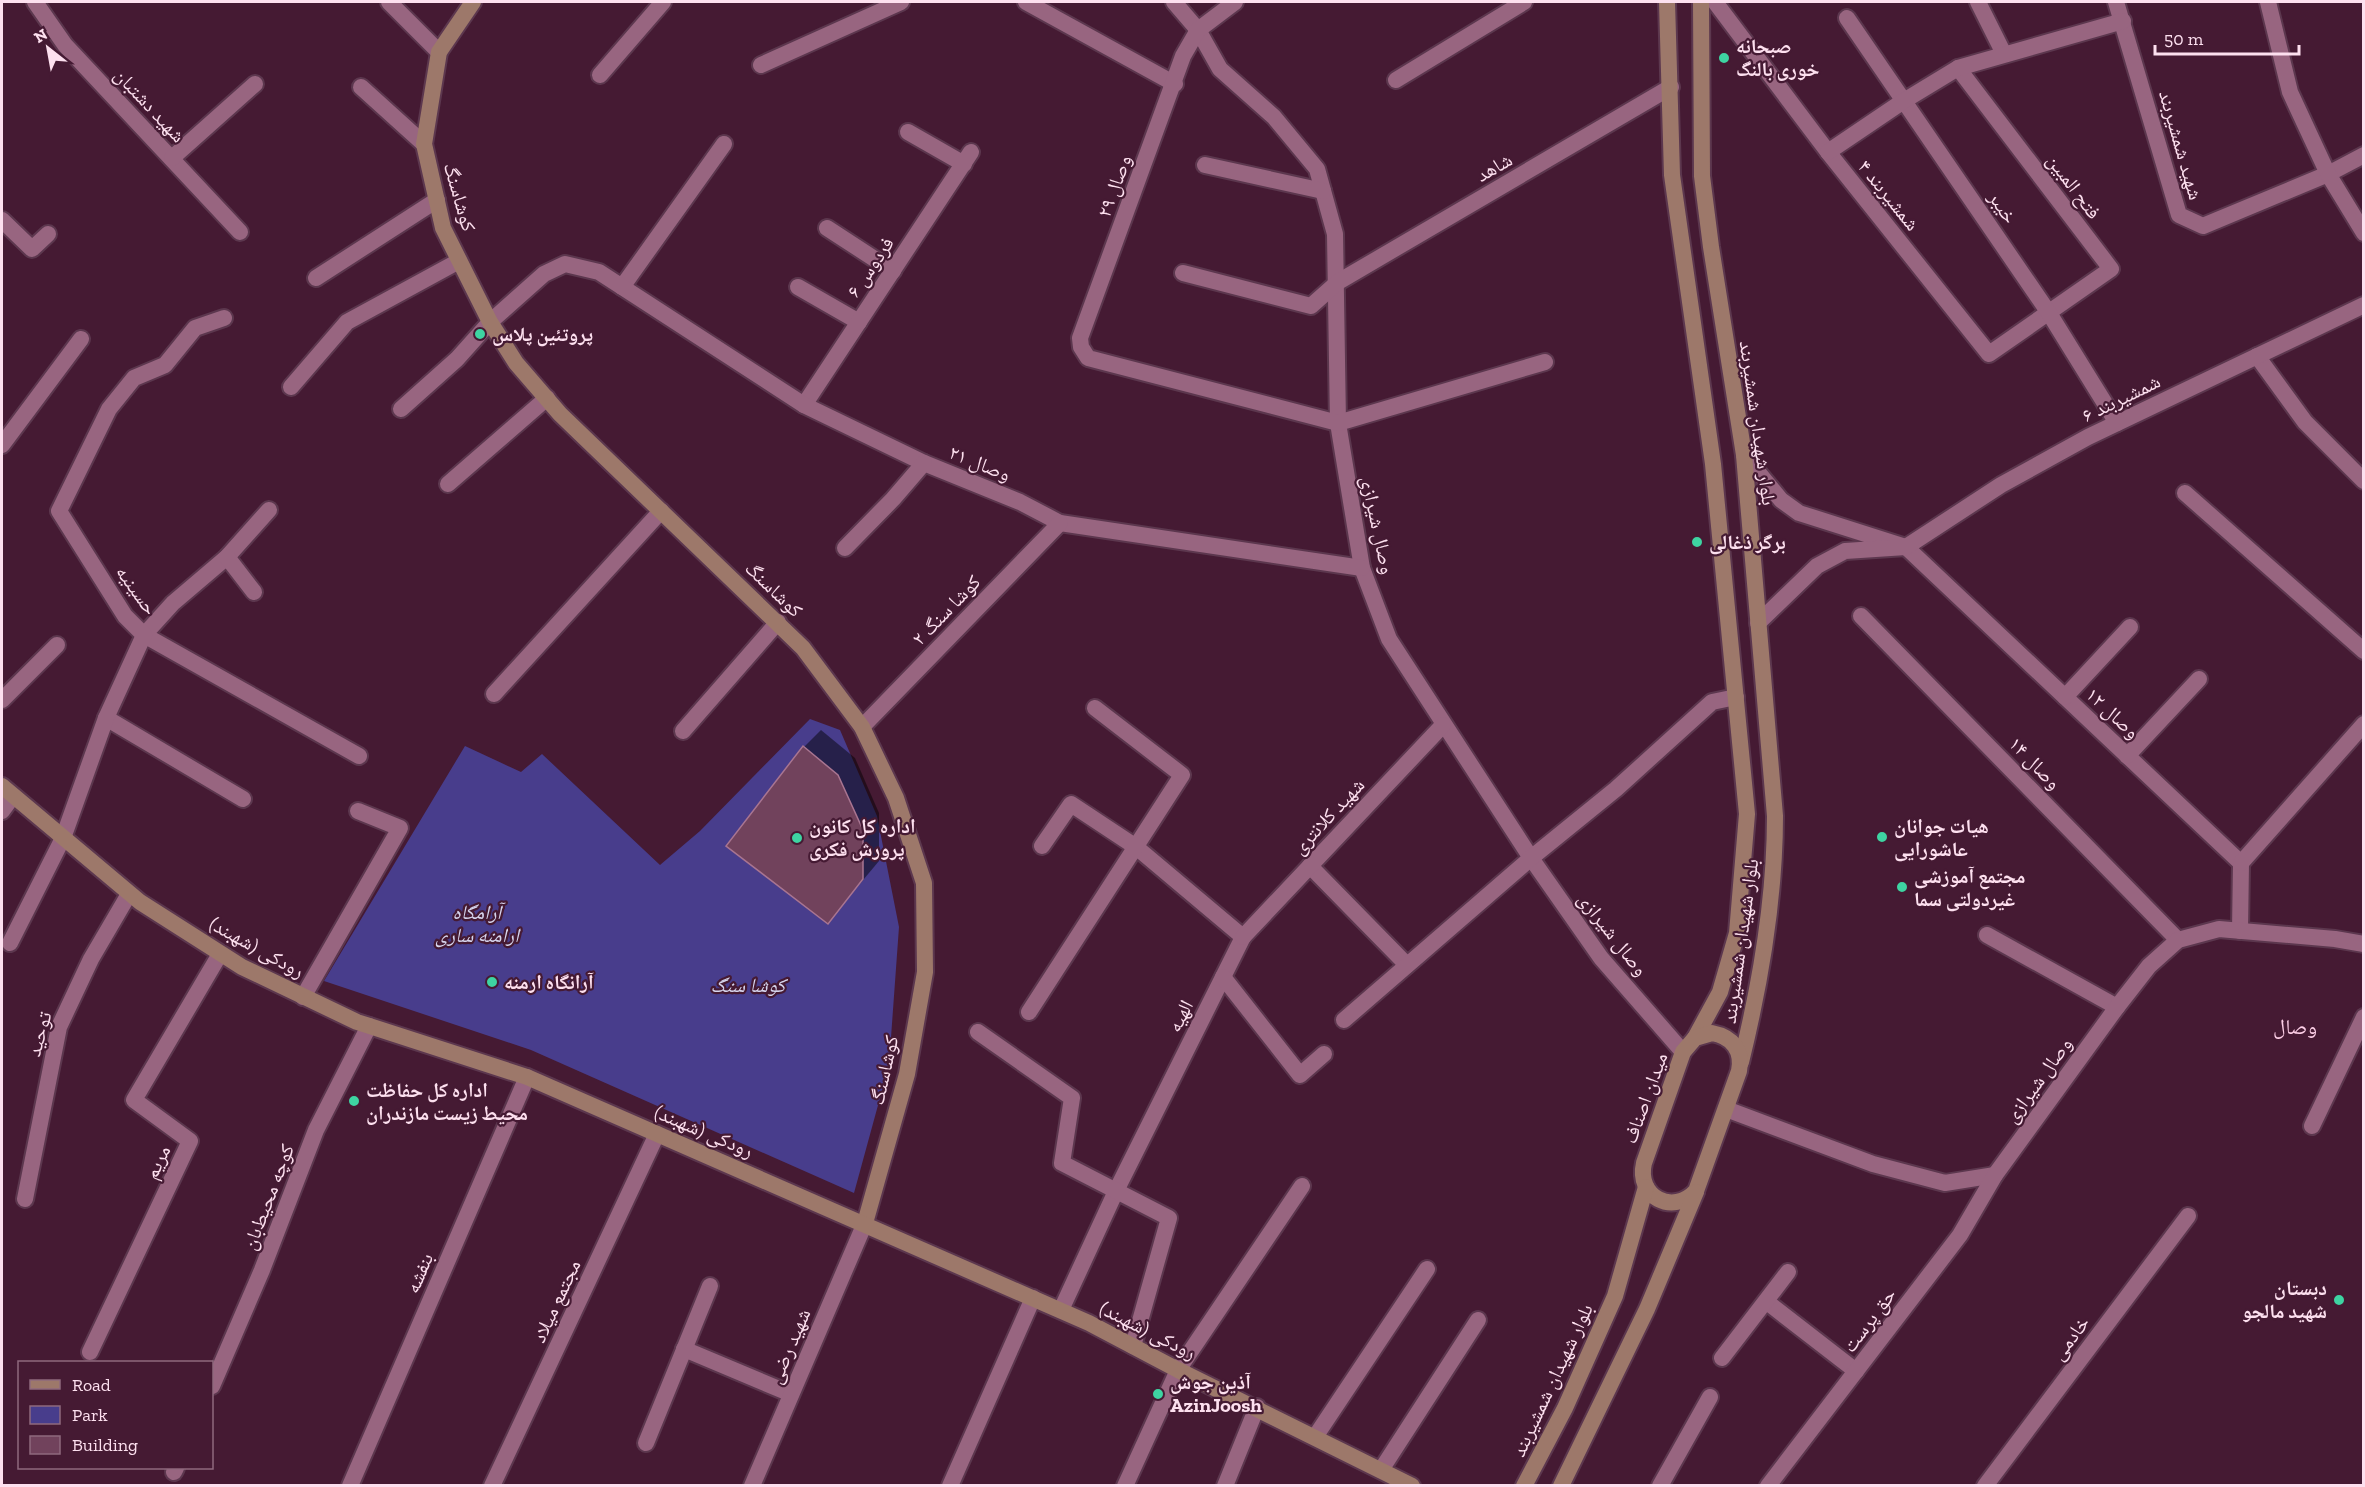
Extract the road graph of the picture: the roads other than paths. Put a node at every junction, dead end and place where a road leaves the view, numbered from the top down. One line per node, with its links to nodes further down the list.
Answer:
1 (35, 2): 35 (street, شهید دشتبان)
2 (389, 2): 19 (street)
3 (473, 2): 19 (main road)
4 (663, 2): 23 (street)
5 (901, 2): 21 (street)
6 (1026, 2): 26 (street)
7 (1174, 2): 18 (street, وصال شیرازی)
8 (1235, 2): 18 (street)
9 (1523, 2): 24 (street)
10 (1667, 2): 28 (main road, بلوار شهیدان شمشیربند)
11 (1701, 2): 67 (main road, بلوار شهیدان شمشیربند)
12 (1715, 2): 33 (street, شمشیربند ۴)
13 (1978, 2): 20 (street)
14 (2116, 2): 17 (street, شهید شمشیربند)
15 (2268, 2): 37 (street)
16 (1847, 18): 29 (street, خیبر)
17 (2123, 21): 20 (street); 37 (street, شهید شمشیربند)
18 (1198, 30): 26 (street, وصال ۲۹); 38 (street, وصال شیرازی)
19 (439, 52): 31 (main road, کوشاسنگ)
20 (2004, 54): 22 (street)
21 (761, 65)
22 (1958, 68): 29 (street); 53 (street, فتح المبین)
23 (600, 75)
24 (1396, 80)
25 (255, 84): 35 (street)
26 (1175, 84): 64 (street, وصال ۲۹)
27 (361, 87): 31 (street)
28 (1671, 87): 49 (street, شاهد); 89 (main road, بلوار شهیدان شمشیربند)
29 (1902, 102): 33 (street); 53 (street, خیبر)
30 (908, 132): 46 (street, فردوس ۶)
31 (424, 144): 39 (main road, کوشاسنگ)
32 (724, 144): 50 (street)
33 (1828, 152): 53 (street, شمشیربند ۴)
34 (2364, 155): 37 (street, شهید شمشیربند)
35 (172, 158): 42 (street, شهید دشتبان)
36 (1205, 165): 38 (street)
37 (2328, 174): 43 (street)
38 (1323, 191): 49 (street, وصال شیرازی)
39 (437, 200): 45 (main road, کوشاسنگ); 48 (street)
40 (2, 220): 44 (street)
41 (827, 228): 46 (street)
42 (240, 232)
43 (2364, 232)
44 (48, 234)
45 (459, 261): 55 (main road, کوشاسنگ); 60 (street)
46 (893, 271): 56 (street, فردوس ۶)
47 (1184, 273): 49 (street, شاهد)
48 (316, 278)
49 (1338, 282): 64 (street, وصال شیرازی)
50 (622, 287): 55 (street, وصال ۲۱); 62 (street, وصال ۲۱)
51 (798, 287): 56 (street)
52 (2364, 305): 58 (street, شمشیربند ۶)
53 (2049, 313): 65 (street, خیبر)
54 (224, 318): 84 (street, حسینیه)
55 (490, 322): 61 (main road, کوشاسنگ); 63 (street, وصال ۲۱)
56 (859, 322): 62 (street, فردوس ۶)
57 (81, 339): 66 (street)
58 (2257, 356): 65 (street, شمشیربند ۶); 69 (street)
59 (1545, 362): 64 (street)
60 (291, 387)
61 (547, 398): 70 (street); 73 (main road, کوشاسنگ)
62 (804, 405): 68 (street, وصال ۲۱)
63 (401, 409)
64 (1338, 423): 78 (street, وصال شیرازی)
65 (2118, 423): 75 (street, شمشیربند ۶)
66 (2, 445)
67 (1744, 455): 75 (street); 82 (main road, بلوار شهیدان شمشیربند)
68 (924, 463): 74 (street, وصال ۲۱); 76 (street)
69 (2364, 481)
70 (448, 484)
71 (2185, 492): 86 (street)
72 (269, 510): 77 (street)
73 (662, 511): 81 (main road, کوشاسنگ); 88 (street)
74 (1060, 523): 78 (street, وصال ۲۱); 96 (street, کوشا سنگ ۲)
75 (1906, 547): 82 (street, شمشیربند ۶); 90 (street, وصال ۱۲)
76 (845, 548)
77 (227, 557): 79 (street); 84 (street)
78 (1362, 568): 95 (street, وصال شیرازی)
79 (254, 591)
80 (1861, 616): 114 (street, وصال ۱۴)
81 (778, 622): 96 (main road, کوشاسنگ); 97 (street)
82 (1758, 623): 130 (main road, بلوار شهیدان شمشیربند)
83 (2130, 627): 90 (street)
84 (144, 635): 93 (street, حسینیه); 98 (street)
85 (57, 645): 91 (street)
86 (2364, 651)
87 (2199, 679): 99 (street)
88 (494, 694)
89 (1736, 697): 107 (street); 127 (main road, بلوار شهیدان شمشیربند)
90 (2065, 697): 99 (street, وصال ۱۲)
91 (2, 700)
92 (1095, 708): 106 (street)
93 (106, 718): 101 (street); 104 (street, حسینیه)
94 (2364, 724): 108 (street)
95 (1443, 725): 107 (street, وصال شیرازی); 109 (street, شهید کلانتری)
96 (862, 727): 142 (main road, کوشاسنگ)
97 (683, 731)
98 (359, 756)
99 (2127, 756): 108 (street, وصال ۱۲)
100 (7, 791): 102 (street); 104 (main road, رودکی (شهبند))
101 (243, 799)
102 (2, 811)
103 (358, 811): 120 (street)
104 (63, 838): 110 (main road, رودکی (شهبند)); 115 (street, حسینیه)
105 (1042, 846): 106 (street)
106 (1136, 847): 113 (street); 122 (street)
107 (1531, 858): 118 (street); 128 (street, وصال شیرازی)
108 (2241, 863): 111 (street)
109 (1310, 866): 113 (street, شهید کلانتری); 118 (street)
110 (129, 894): 117 (main road, رودکی (شهبند)); 140 (street, توحید)
111 (2240, 931): 114 (street, وصال شیرازی); 116 (street, وصال شیرازی)
112 (1987, 935): 121 (street)
113 (1243, 937): 119 (street, الهیه)
114 (2178, 940): 121 (street, وصال شیرازی)
115 (10, 943)
116 (2364, 944)
117 (220, 954): 120 (main road, رودکی (شهبند)); 152 (street, مریم)
118 (1407, 965): 124 (street)
119 (1223, 977): 129 (street); 138 (street, الهیه)
120 (303, 997): 125 (main road, رودکی (شهبند))
121 (2117, 1007): 135 (street, وصال شیرازی)
122 (1029, 1012)
123 (2364, 1017): 133 (street)
124 (1344, 1020)
125 (369, 1026): 131 (main road, رودکی (شهبند)); 156 (street, کوچه محیط‌بان)
126 (978, 1032): 138 (street)
127 (1695, 1038): 128 (main road, میدان اصناف); 130 (main road)
128 (1683, 1052): 137 (main road, میدان اصناف)
129 (1324, 1054)
130 (1741, 1062): 132 (main road)
131 (526, 1077): 134 (main road, رودکی (شهبند)); 163 (street, بنفشه)
132 (1726, 1109): 135 (street); 139 (main road)
133 (2312, 1126)
134 (657, 1134): 142 (main road, رودکی (شهبند)); 164 (street, مجتمع میلاد)
135 (1995, 1175): 155 (street, حق پرست)
136 (1302, 1186): 154 (street)
137 (1646, 1187): 139 (main road); 170 (main road, بلوار شهیدان شمشیربند)
138 (1116, 1191): 148 (street, الهیه); 150 (street)
139 (1696, 1191): 171 (main road)
140 (25, 1199)
141 (2188, 1216): 174 (street, خادمی)
142 (865, 1223): 146 (main road, رودکی (شهبند)); 157 (street, شهید رضی)
143 (1427, 1269): 160 (street)
144 (1788, 1272): 147 (street)
145 (710, 1286): 151 (street)
146 (1033, 1298): 148 (main road, رودکی (شهبند)); 166 (street)
147 (1767, 1302): 153 (street); 155 (street)
148 (1061, 1310): 150 (main road, رودکی (شهبند))
149 (1478, 1320): 162 (street)
150 (1133, 1346): 154 (main road, رودکی (شهبند))
151 (684, 1349): 157 (street); 161 (street)
152 (90, 1352)
153 (1722, 1358)
154 (1178, 1370): 159 (main road, رودکی (شهبند)); 167 (street)
155 (1856, 1371): 173 (street, حق پرست)
156 (213, 1384)
157 (791, 1395): 165 (street, شهید رضی)
158 (1710, 1397): 172 (street)
159 (1257, 1407): 160 (main road, رودکی (شهبند)); 168 (street)
160 (1315, 1437): 162 (main road, رودکی (شهبند))
161 (646, 1443)
162 (1381, 1470): 169 (main road, رودکی (شهبند))
163 (350, 1485)
164 (492, 1485)
165 (752, 1485)
166 (950, 1485)
167 (1125, 1485)
168 (1225, 1485)
169 (1412, 1485)
170 (1524, 1485)
171 (1561, 1485)
172 (1660, 1485)
173 (1768, 1485)
174 (1985, 1485)

